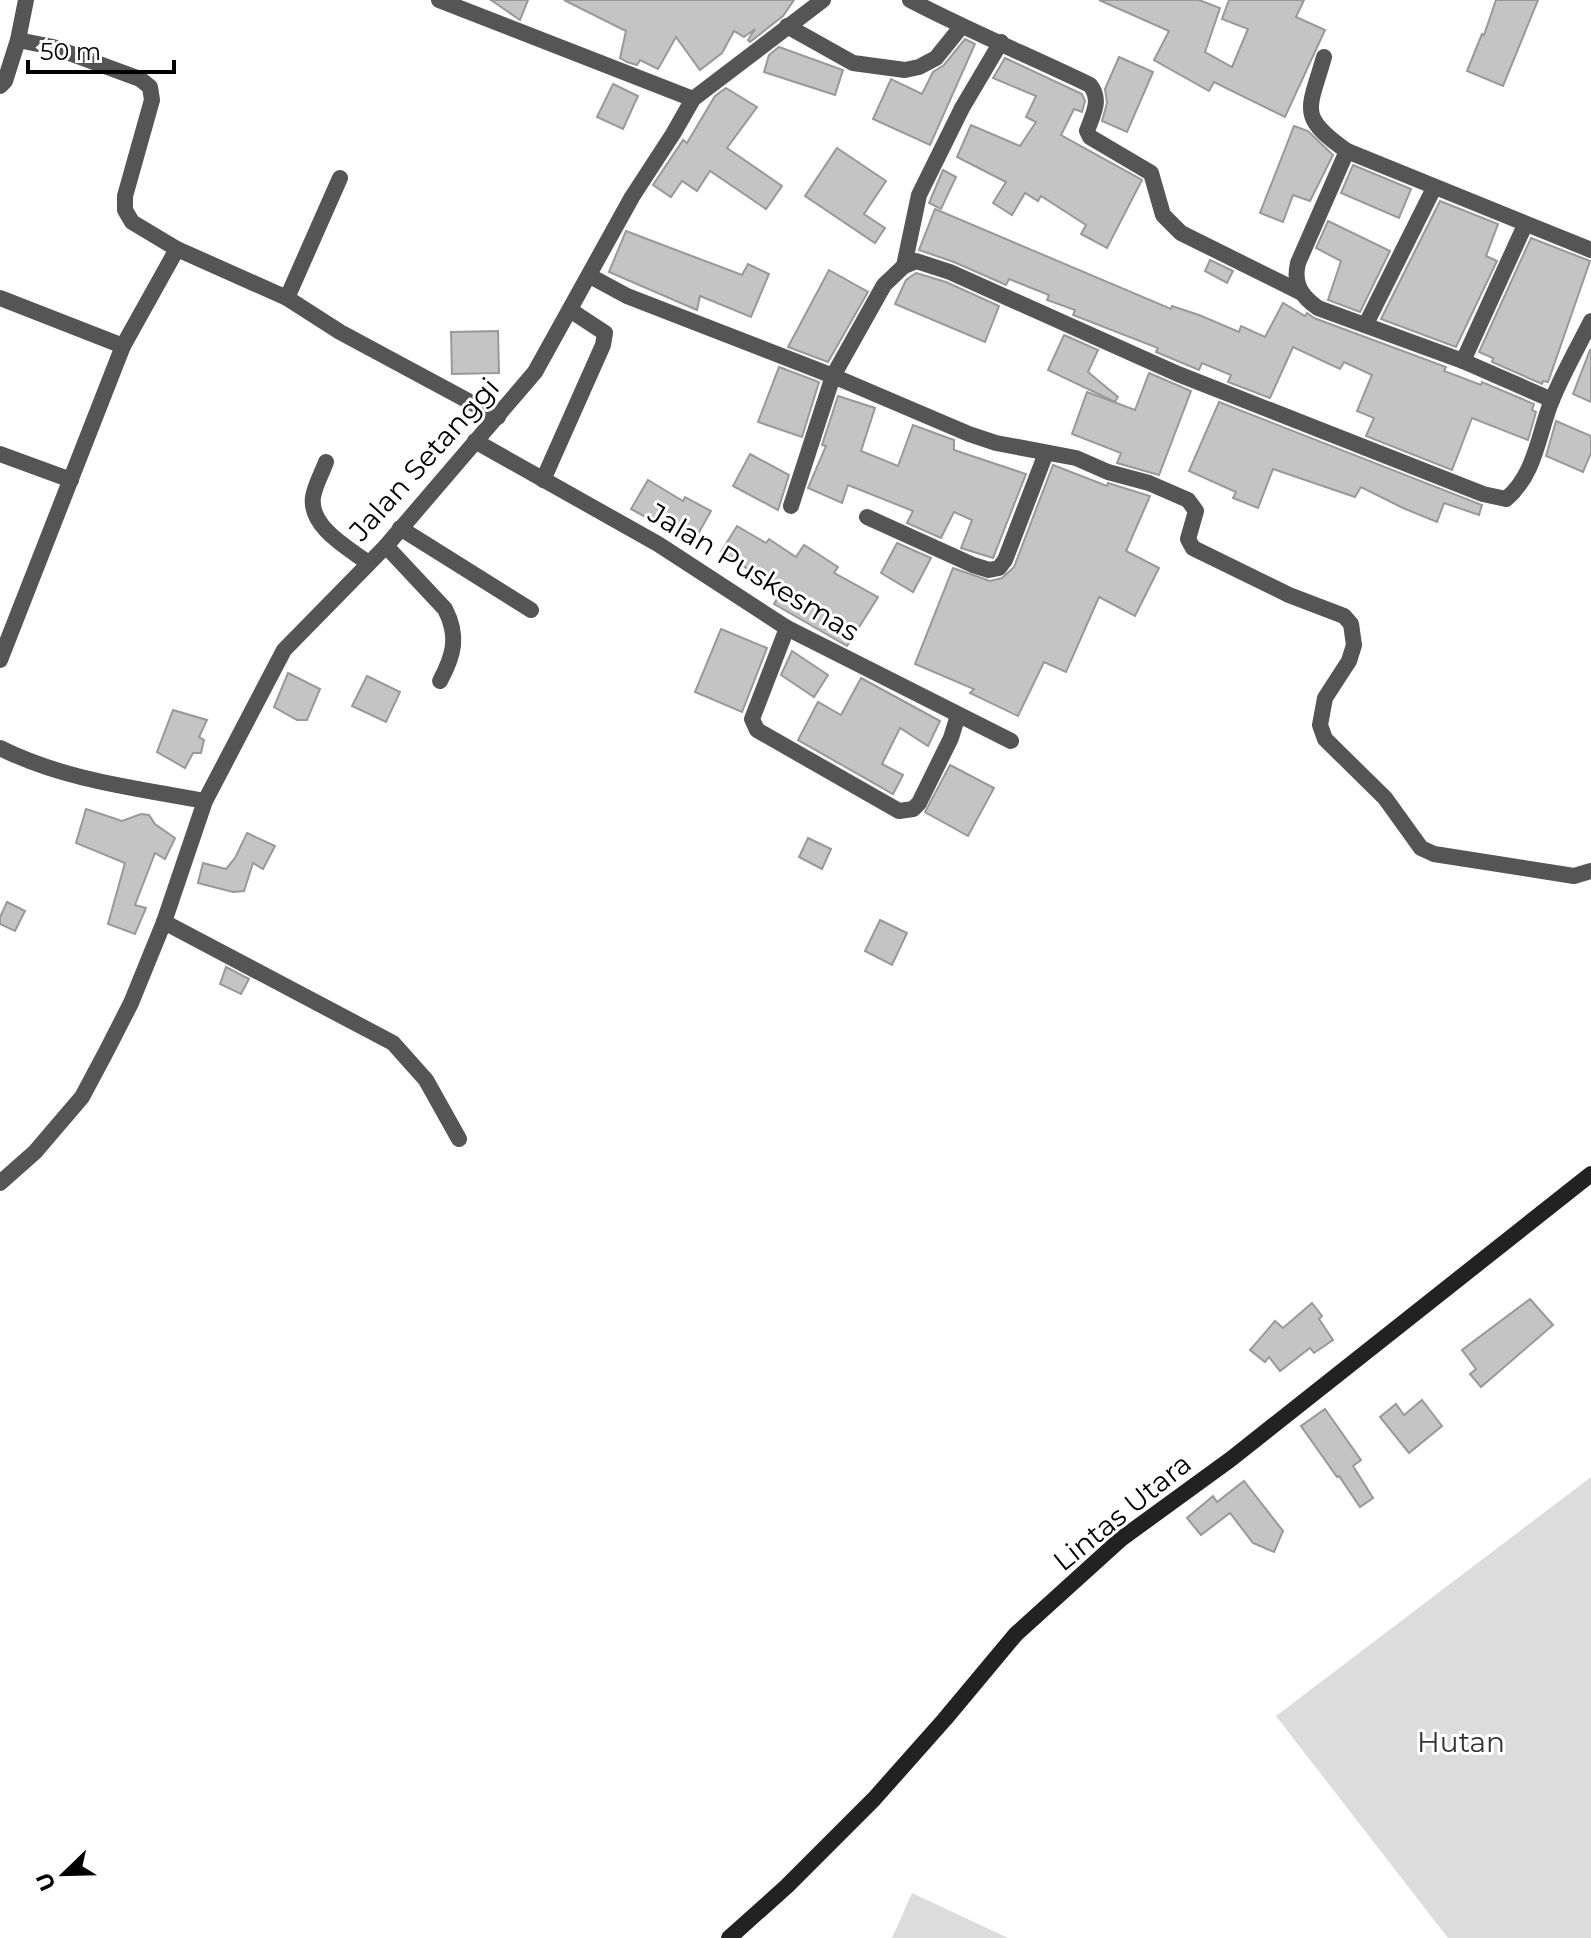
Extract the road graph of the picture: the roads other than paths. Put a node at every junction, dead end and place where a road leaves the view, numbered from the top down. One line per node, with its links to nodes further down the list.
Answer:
1 (26, 0): 7 (street)
2 (439, 0): 11 (street)
3 (823, 0): 5 (street, Jalan Setanggi)
4 (910, 0): 6 (street)
5 (787, 26): 6 (street); 11 (street, Jalan Setanggi)
6 (961, 27): 8 (street)
7 (18, 40): 10 (street); 16 (street)
8 (1001, 42): 18 (street); 20 (street)
9 (1324, 57): 12 (street)
10 (0, 86)
11 (693, 99): 19 (street, Jalan Setanggi)
12 (1347, 151): 14 (street); 20 (street)
13 (340, 178): 22 (street)
14 (1434, 188): 15 (street); 25 (street)
15 (1525, 225): 17 (street); 27 (street)
16 (177, 249): 22 (street); 26 (street)
17 (1591, 250)
18 (904, 266): 28 (street); 29 (street)
19 (590, 276): 23 (street, Jalan Setanggi); 28 (street)
20 (1300, 292): 25 (street)
21 (0, 298): 26 (street)
22 (287, 298): 30 (street)
23 (570, 310): 30 (street, Jalan Setanggi); 36 (street)
24 (1591, 321): 29 (street)
25 (1366, 324): 27 (street)
26 (123, 346): 35 (street)
27 (1463, 361): 29 (street)
28 (833, 376): 32 (street); 37 (street)
29 (1552, 400)
30 (498, 417): 31 (street, Jalan Setanggi)
31 (475, 441): 36 (street, Jalan Puskesmas); 39 (street, Jalan Setanggi)
32 (1046, 453): 38 (street); 50 (street)
33 (0, 454): 35 (street)
34 (326, 462): 41 (street)
35 (71, 480): 44 (street)
36 (543, 480): 43 (street, Jalan Puskesmas)
37 (791, 506)
38 (867, 517)
39 (400, 528): 40 (street, Jalan Setanggi); 42 (street)
40 (386, 546): 41 (street, Jalan Setanggi); 45 (street)
41 (367, 562): 49 (street, Jalan Setanggi)
42 (531, 610)
43 (787, 628): 46 (street, Jalan Puskesmas); 46 (street)
44 (0, 660)
45 (440, 681)
46 (958, 715): 47 (street, Jalan Puskesmas)
47 (1011, 741)
48 (0, 748): 49 (street)
49 (205, 801): 51 (street, Jalan Setanggi)
50 (1591, 871)
51 (164, 922): 52 (street); 54 (street, Jalan Setanggi)
52 (459, 1139)
53 (1591, 1174): 55 (street, Lintas Utara)
54 (0, 1183)
55 (729, 1938)

